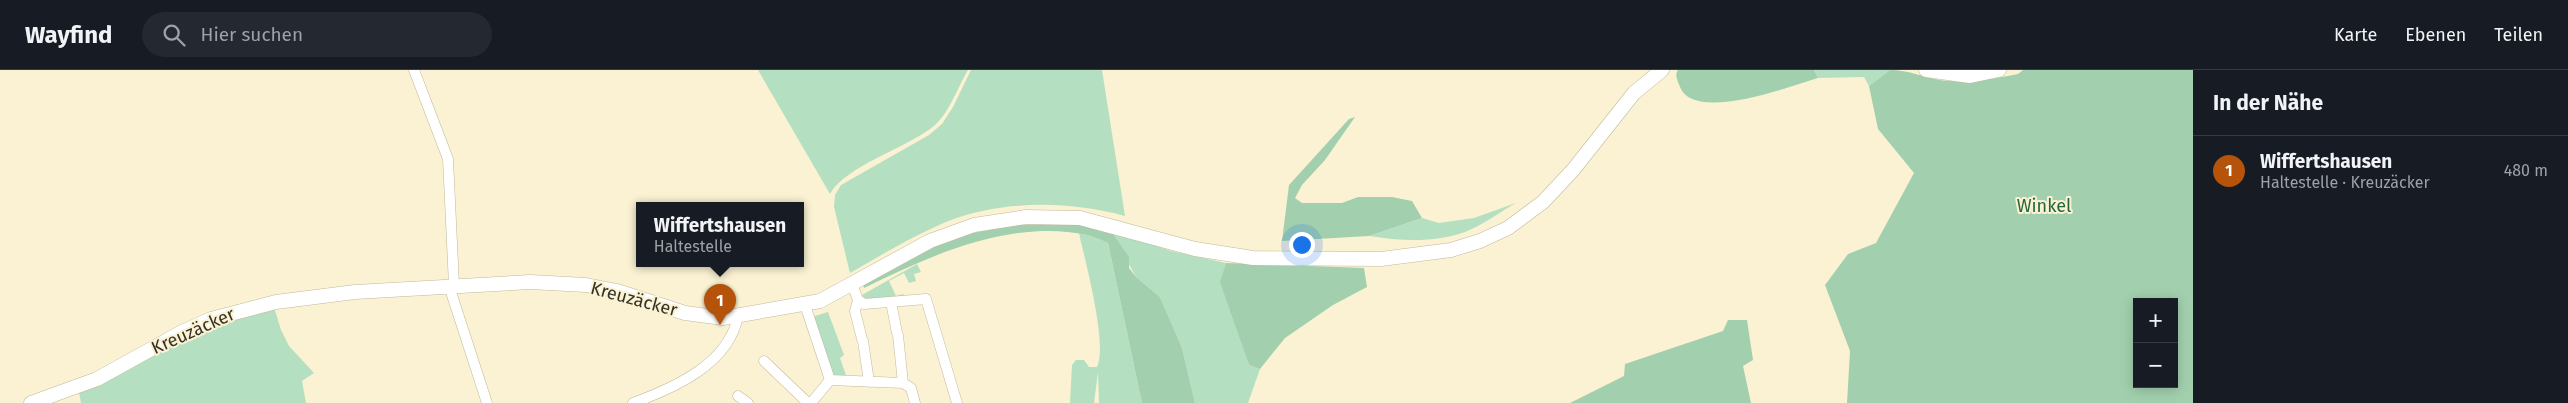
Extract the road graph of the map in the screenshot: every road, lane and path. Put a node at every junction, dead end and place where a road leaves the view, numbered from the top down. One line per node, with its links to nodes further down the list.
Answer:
1 (414, 70): 6 (street)
2 (1662, 70): 5 (street, Kreuzäcker)
3 (1926, 70): 4 (street)
4 (1999, 70)
5 (852, 284): 7 (street); 9 (street, Kreuzäcker)
6 (452, 286): 10 (street, Kreuzäcker); 16 (street, Kreuzäcker); 17 (street)
7 (858, 300): 8 (street); 13 (street)
8 (891, 302): 14 (street); 22 (street)
9 (805, 305): 10 (street, Kreuzäcker); 12 (street)
10 (738, 316): 18 (street)
11 (764, 360): 20 (street)
12 (830, 380): 13 (street); 20 (street)
13 (869, 382): 14 (street)
14 (903, 383): 21 (street)
15 (738, 396): 19 (street)
16 (31, 403)
17 (487, 403)
18 (633, 403)
19 (748, 403)
20 (809, 403)
21 (915, 403)
22 (957, 403)

